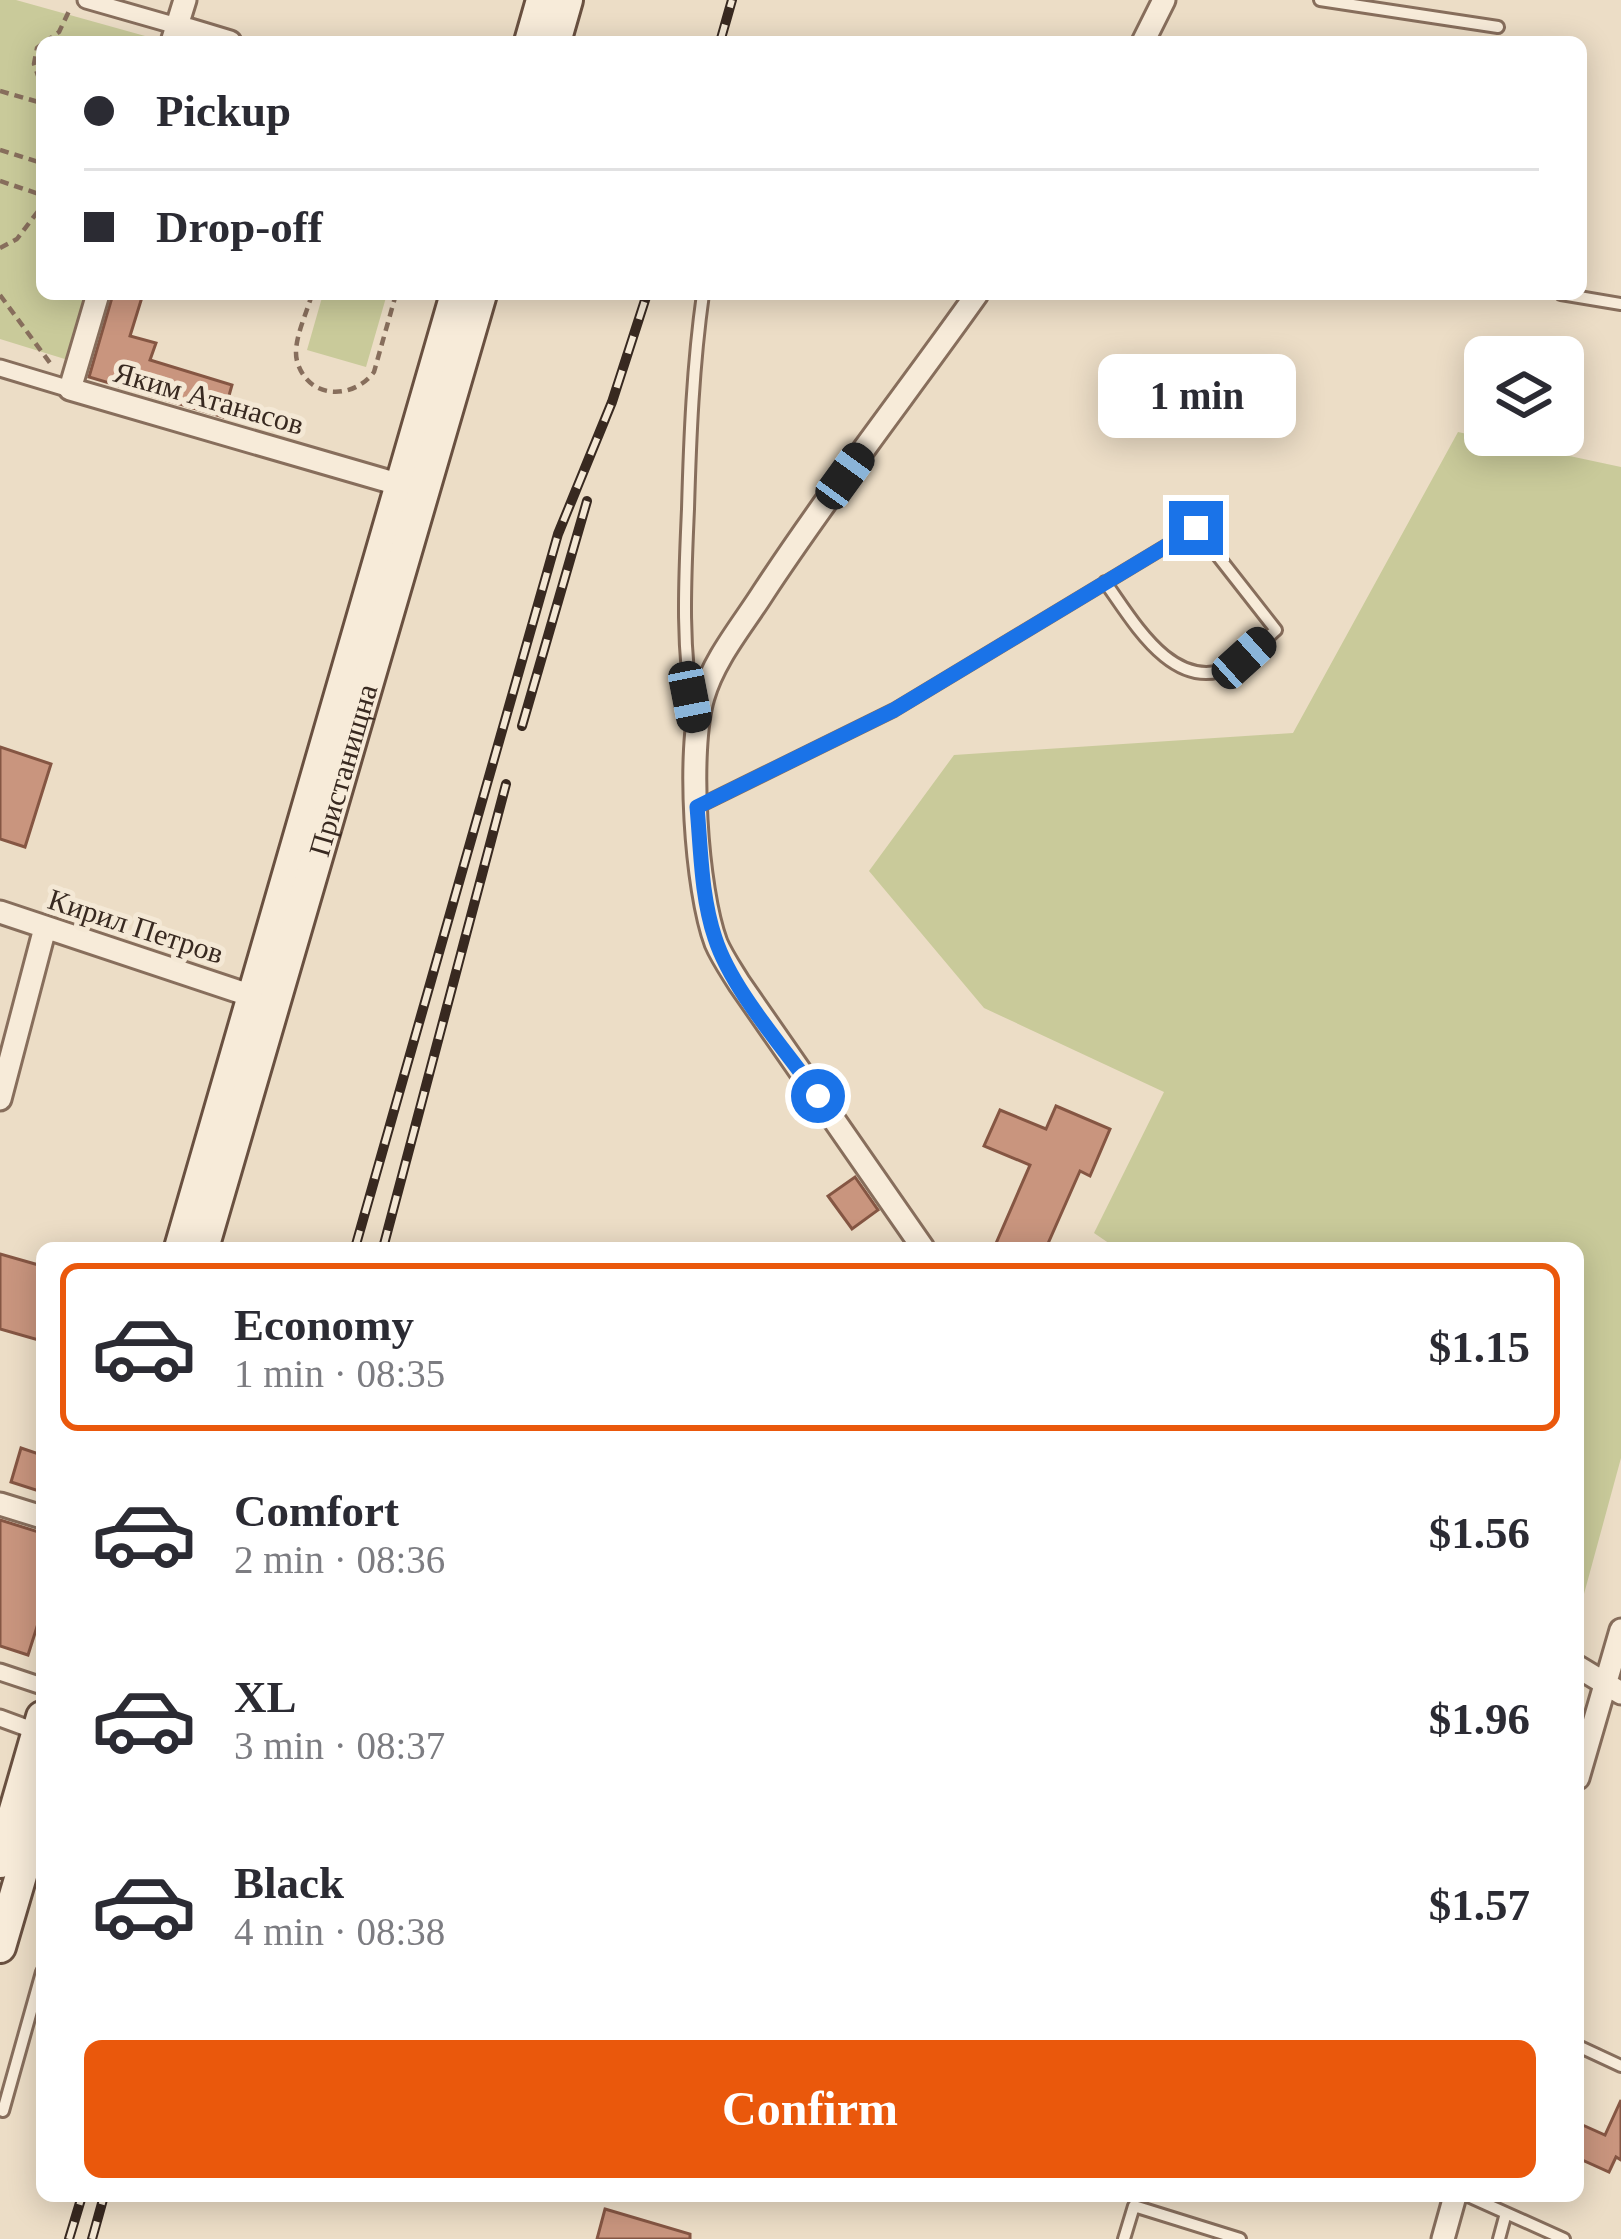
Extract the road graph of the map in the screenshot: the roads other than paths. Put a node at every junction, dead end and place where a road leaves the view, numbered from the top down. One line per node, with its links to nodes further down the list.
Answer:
1 (86, 0): 8 (street)
2 (185, 0): 8 (street)
3 (542, 0): 9 (main road)
4 (567, 0): 10 (main road)
5 (1164, 0): 11 (street)
6 (1320, 0): 7 (lane)
7 (1498, 27)
8 (174, 34)
9 (532, 36)
10 (557, 36)
11 (1146, 36)
12 (1587, 298): 18 (lane)
13 (96, 300): 20 (street)
14 (454, 300): 21 (main road, Пристанищна)
15 (479, 300): 30 (main road, Пристанищна)
16 (703, 300): 23 (lane)
17 (973, 300): 23 (street)
18 (1621, 304)
19 (0, 368): 20 (street, Яким Атанасов)
20 (70, 389): 21 (street, Яким Атанасов)
21 (401, 485): 27 (main road, Пристанищна)
22 (1105, 582): 22 (lane); 24 (lane)
23 (696, 728): 24 (street)
24 (697, 807): 31 (street)
25 (0, 912): 26 (street, Кирил Петров)
26 (45, 928): 27 (street, Кирил Петров); 28 (street)
27 (253, 996): 29 (main road, Пристанищна)
28 (0, 1099)
29 (182, 1242)
30 (205, 1242)
31 (919, 1242)
32 (0, 1504): 33 (street)
33 (36, 1515)
34 (1621, 1630): 38 (street)
35 (1584, 1671): 38 (street)
36 (0, 1672): 37 (street)
37 (36, 1684)
38 (1613, 1689): 42 (street)
39 (0, 1718): 40 (street)
40 (36, 1724)
41 (36, 1739): 44 (main road)
42 (1584, 1763)
43 (36, 1824): 45 (main road)
44 (0, 1862)
45 (0, 1946)
46 (36, 1993): 49 (lane)
47 (1584, 2049): 48 (lane)
48 (1621, 2066)
49 (3, 2110)
50 (1453, 2202): 55 (street)
51 (1481, 2202): 52 (lane)
52 (1506, 2213): 56 (lane); 57 (lane)
53 (1124, 2239): 54 (lane)
54 (1240, 2239)
55 (1443, 2239)
56 (1498, 2239)
57 (1564, 2239)

